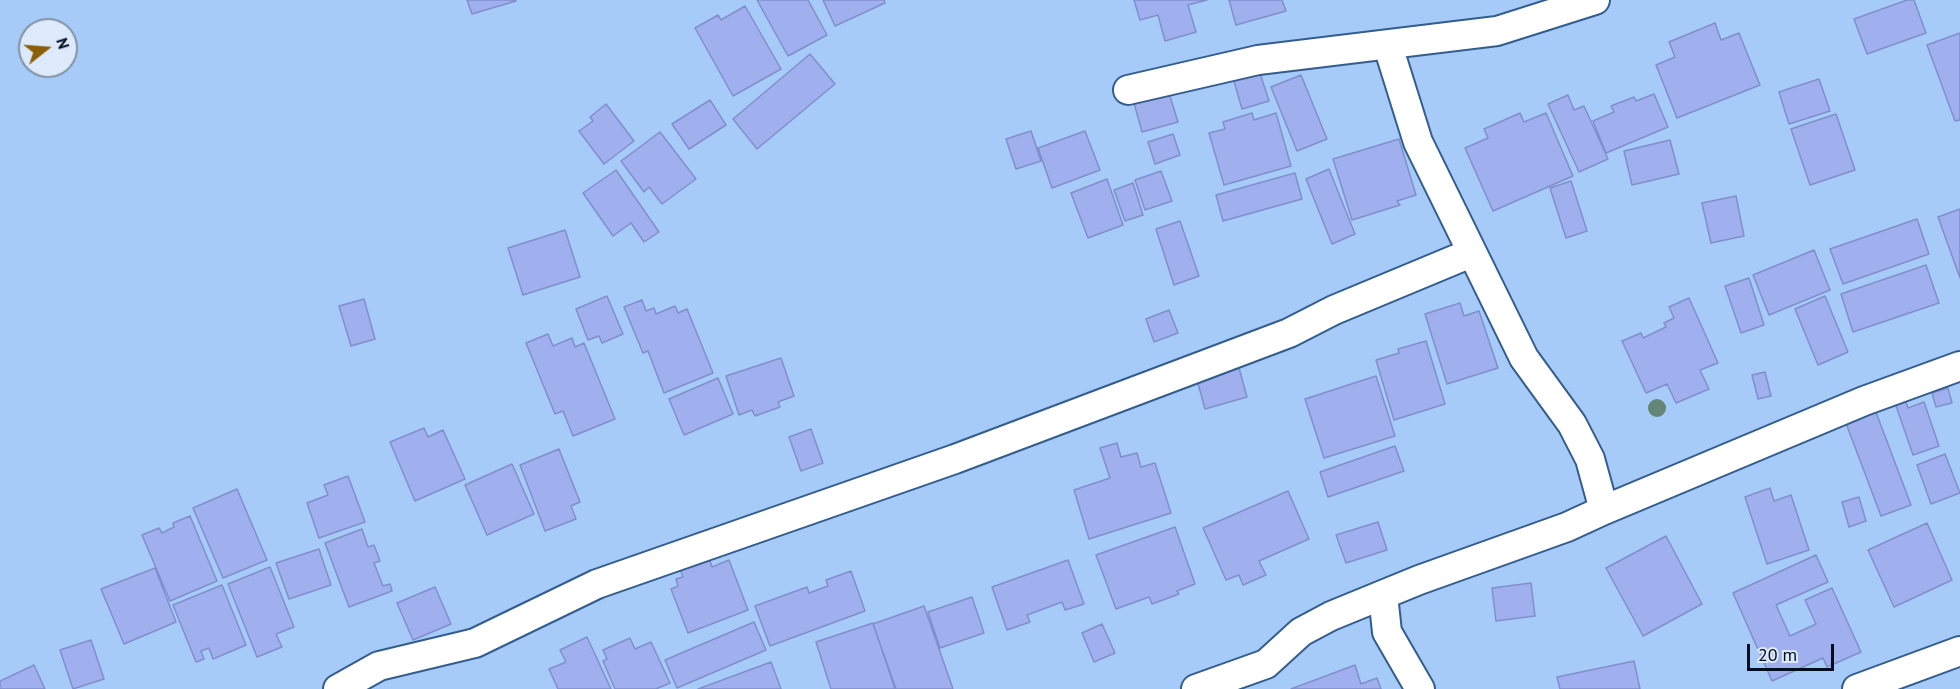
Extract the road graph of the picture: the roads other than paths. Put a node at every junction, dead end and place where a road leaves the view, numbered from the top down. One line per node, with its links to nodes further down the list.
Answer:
1 (1595, 0): 2 (street)
2 (1388, 46): 3 (street); 4 (street)
3 (1128, 90)
4 (1471, 253): 6 (street); 9 (street)
5 (1960, 366): 6 (street)
6 (1604, 510): 7 (street)
7 (1383, 595): 10 (street); 11 (street)
8 (1960, 651): 12 (street)
9 (338, 689)
10 (1196, 689)
11 (1420, 689)
12 (1857, 689)

